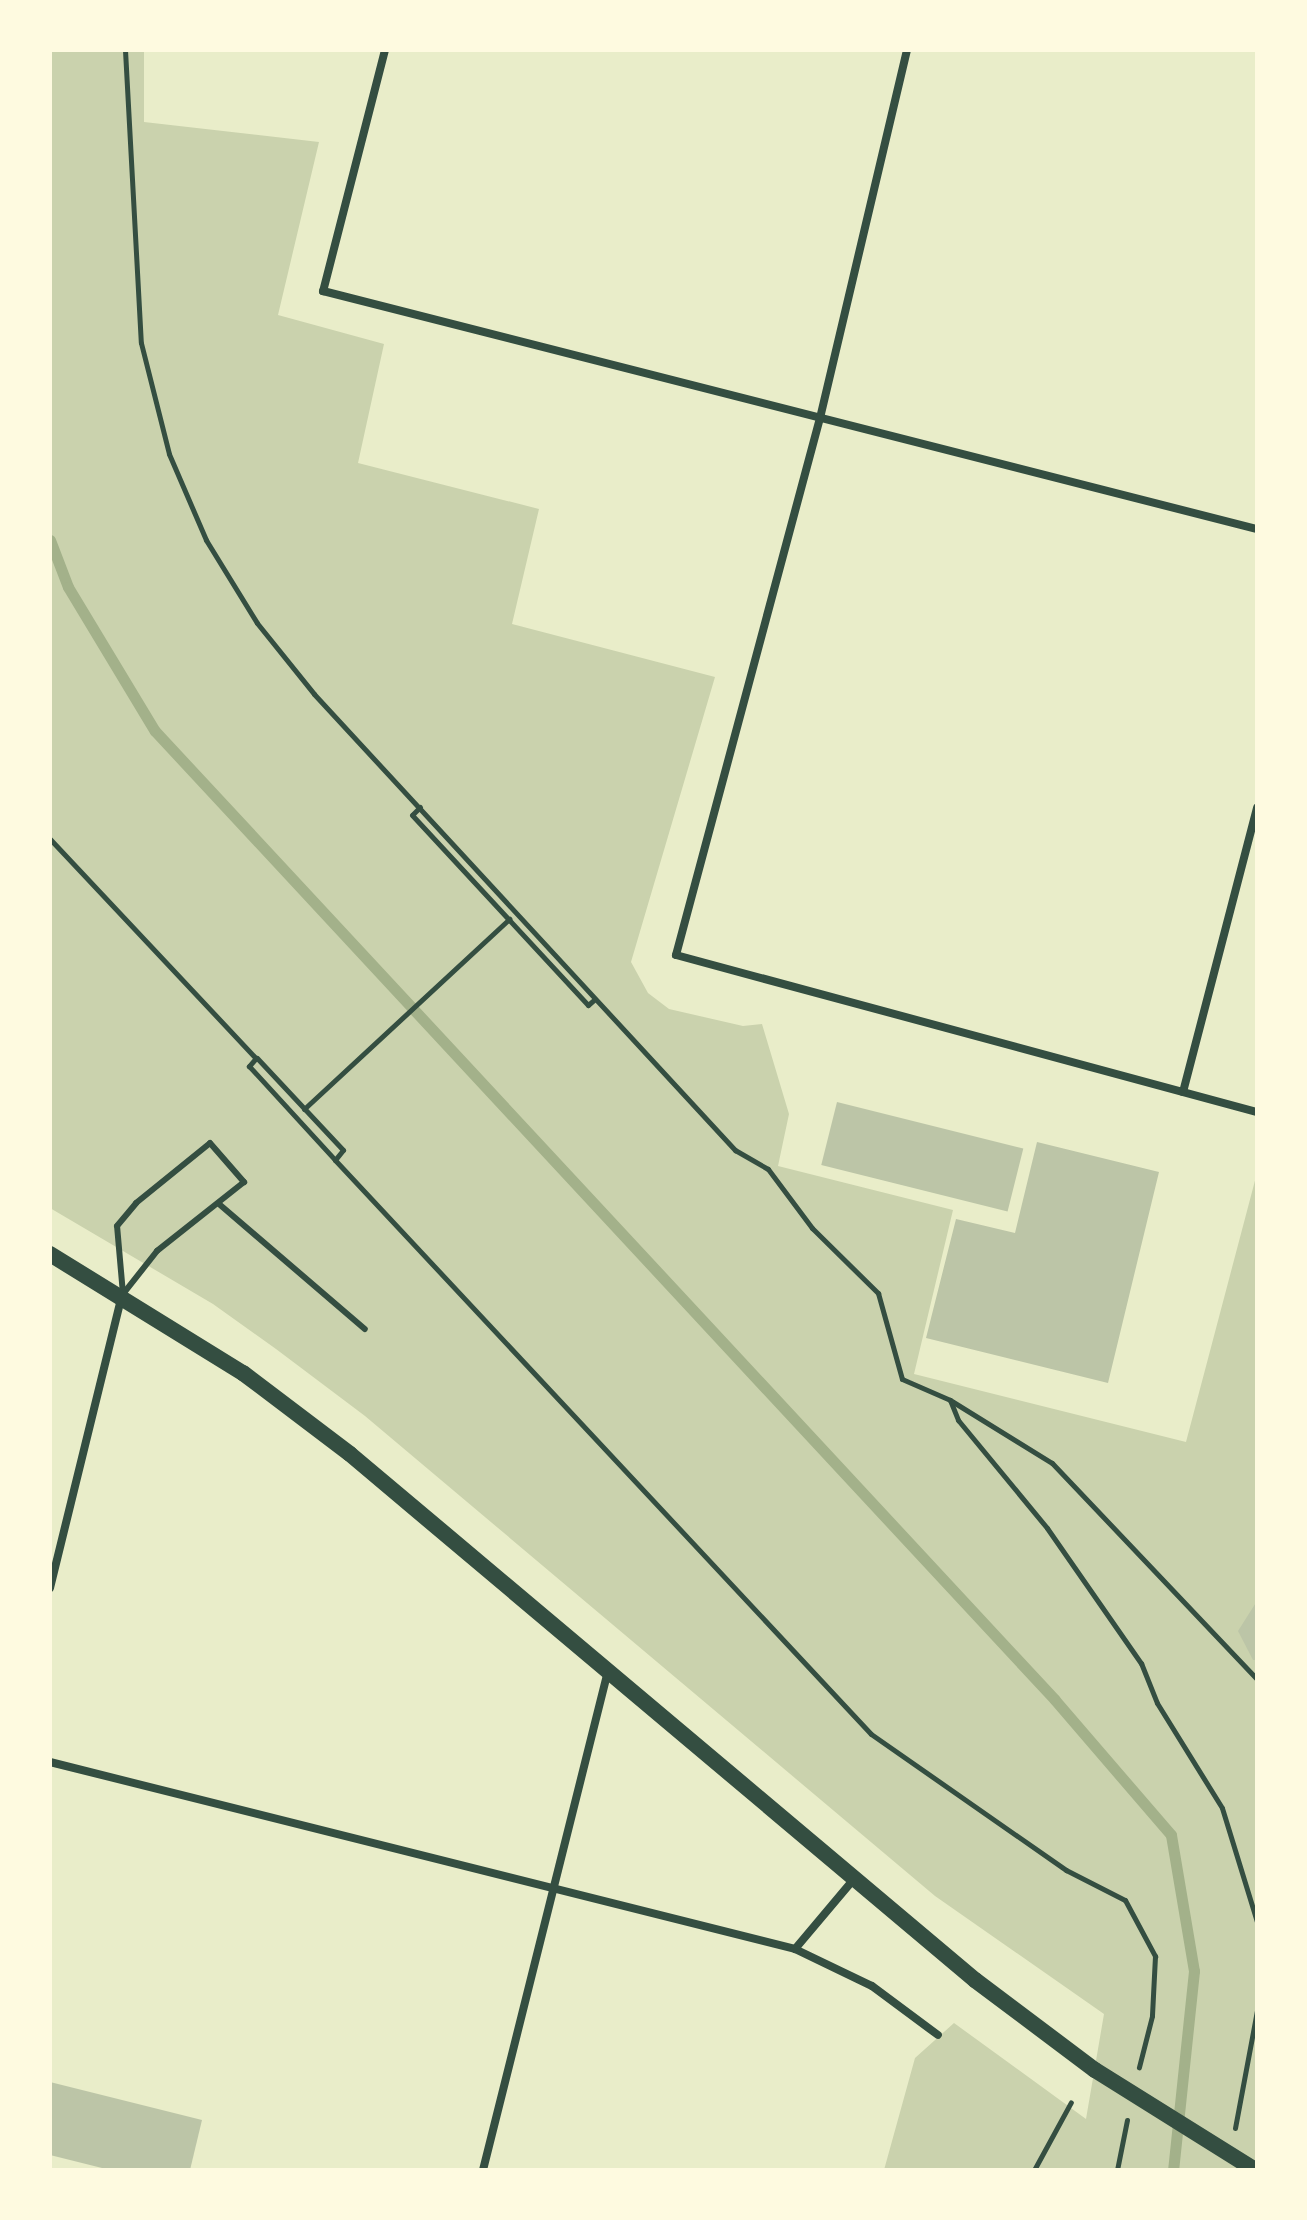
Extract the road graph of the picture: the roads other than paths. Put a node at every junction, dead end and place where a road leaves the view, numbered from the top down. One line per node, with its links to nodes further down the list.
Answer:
1 (385, 50): 3 (street)
2 (907, 50): 3 (street)
3 (820, 418): 4 (street); 6 (street)
4 (1257, 529)
5 (1257, 807): 6 (street)
6 (1183, 1092): 7 (street)
7 (1257, 1112)
8 (219, 1204): 10 (lane); 10 (lane); 11 (lane)
9 (50, 1254): 10 (main road)
10 (123, 1294): 12 (street); 13 (main road)
11 (365, 1329)
12 (50, 1588)
13 (609, 1670): 15 (main road); 16 (street)
14 (50, 1762): 16 (street)
15 (854, 1879): 17 (street); 20 (main road)
16 (553, 1890): 17 (street); 19 (street)
17 (795, 1949): 18 (street)
18 (938, 2035)
19 (483, 2170)
20 (1255, 2170)

